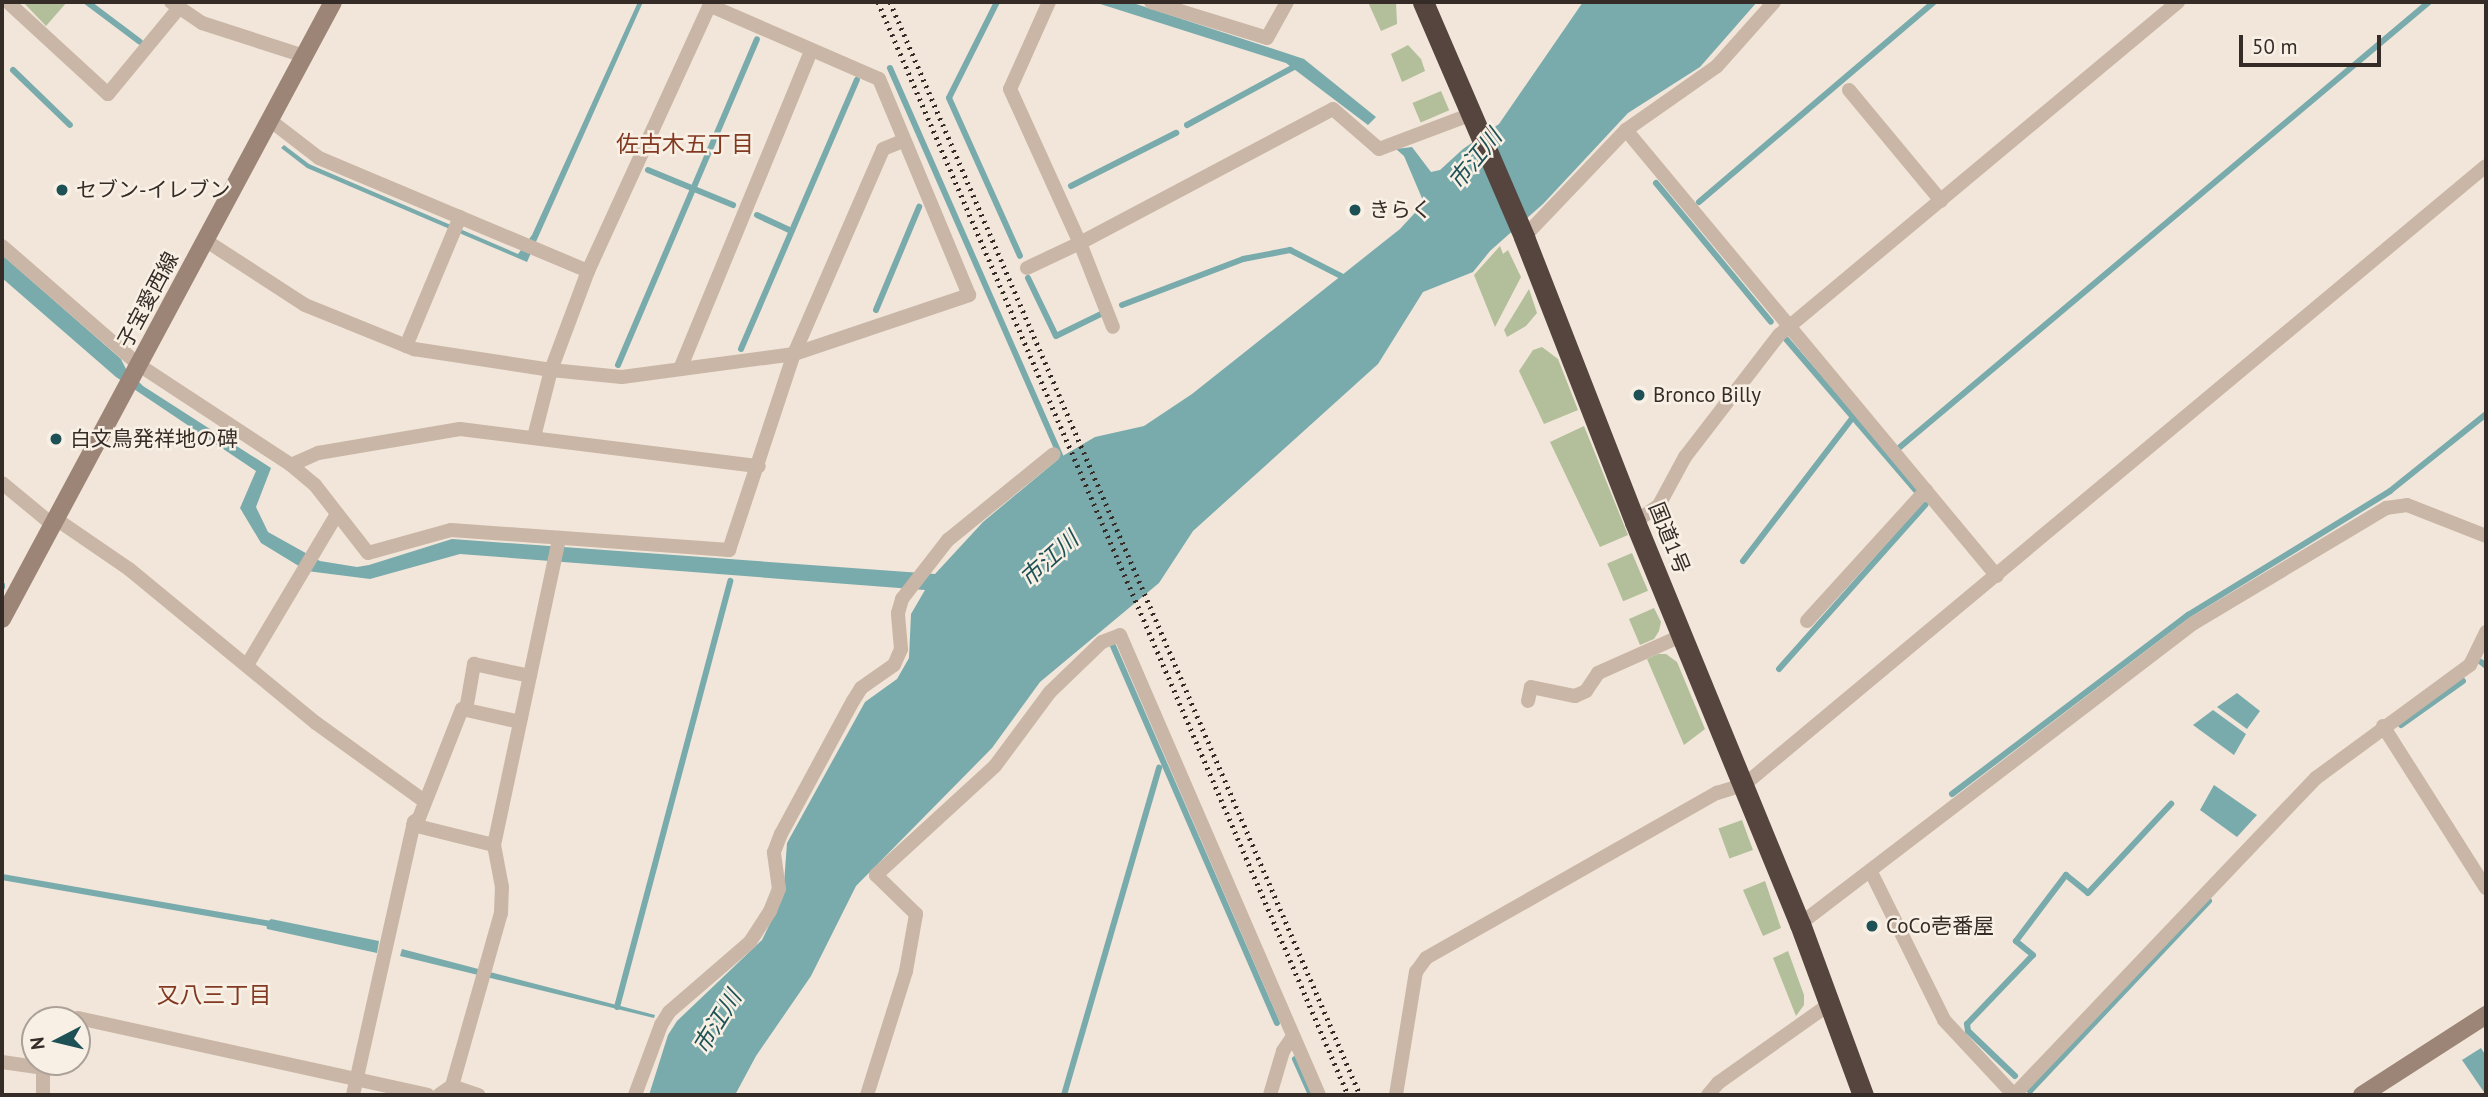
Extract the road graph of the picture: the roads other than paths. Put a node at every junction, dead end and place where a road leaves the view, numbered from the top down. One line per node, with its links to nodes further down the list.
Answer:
1 (333, 2): 12 (main road, 子宝愛西線)
2 (1049, 2): 23 (street)
3 (1287, 2): 8 (street)
4 (1423, 2): 15 (highway, 国道1号)
5 (1774, 2): 16 (street)
6 (2178, 2): 19 (street)
7 (710, 3): 11 (street); 26 (street)
8 (1161, 3)
9 (175, 5): 10 (street); 12 (street)
10 (8, 6)
11 (811, 51): 17 (street); 31 (street)
12 (304, 56): 14 (main road, 子宝愛西線)
13 (1849, 90): 19 (street)
14 (271, 121): 20 (street); 22 (main road, 子宝愛西線)
15 (1475, 121): 21 (highway, 国道1号); 23 (street)
16 (1626, 130): 21 (street); 28 (street)
17 (903, 141): 30 (street); 30 (street)
18 (2486, 166): 45 (street)
19 (1941, 201): 28 (street)
20 (457, 226): 26 (street); 29 (street)
21 (1524, 237): 42 (highway, 国道1号)
22 (205, 240): 29 (street); 33 (main road, 子宝愛西線)
23 (1080, 243): 25 (street); 27 (street)
24 (2, 246): 33 (street)
25 (1027, 268)
26 (588, 271): 32 (street)
27 (1113, 327)
28 (1791, 327): 39 (street); 42 (street)
29 (406, 346): 32 (street)
30 (794, 354): 31 (street); 37 (street)
31 (680, 369): 32 (street)
32 (551, 370): 34 (street)
33 (133, 376): 36 (street); 41 (main road, 子宝愛西線)
34 (534, 437): 36 (street); 37 (street)
35 (1054, 454): 77 (street)
36 (291, 465): 40 (street)
37 (759, 466): 44 (street)
38 (2, 482): 41 (street)
39 (1926, 490): 45 (street); 47 (street)
40 (337, 514): 44 (street); 50 (street)
41 (55, 522): 46 (main road, 子宝愛西線); 50 (street)
42 (1635, 522): 49 (highway, 国道1号)
43 (2486, 536): 60 (street)
44 (558, 541): 51 (street)
45 (1997, 576): 56 (street)
46 (2, 619)
47 (1807, 621)
48 (2486, 632): 55 (street)
49 (1683, 635): 52 (street); 56 (highway, 国道1号)
50 (247, 665): 57 (street)
51 (530, 676): 53 (street); 54 (street)
52 (1528, 701)
53 (466, 710): 54 (street); 57 (street)
54 (520, 722): 59 (street)
55 (2383, 726): 61 (street); 84 (street)
56 (1744, 785): 62 (highway, 国道1号); 81 (street)
57 (424, 801): 58 (street)
58 (413, 825): 59 (street); 70 (street)
59 (494, 845): 71 (street)
60 (1871, 872): 62 (street); 84 (street)
61 (2486, 888)
62 (1800, 924): 63 (highway, 国道1号)
63 (1828, 1005): 82 (street); 83 (highway, 国道1号)
64 (2486, 1016): 85 (main road)
65 (91, 1021): 70 (street)
66 (1293, 1036): 78 (street); 79 (street); 80 (street)
67 (2, 1062): 68 (street)
68 (21, 1063)
69 (44, 1076): 72 (street)
70 (358, 1078): 73 (street); 74 (street)
71 (453, 1086): 75 (street); 76 (street)
72 (43, 1095)
73 (353, 1095)
74 (428, 1095)
75 (439, 1095)
76 (478, 1095)
77 (635, 1095)
78 (867, 1095)
79 (1270, 1095)
80 (1319, 1095)
81 (1396, 1095)
82 (1708, 1095)
83 (1863, 1095)
84 (2014, 1095)
85 (2362, 1095)

